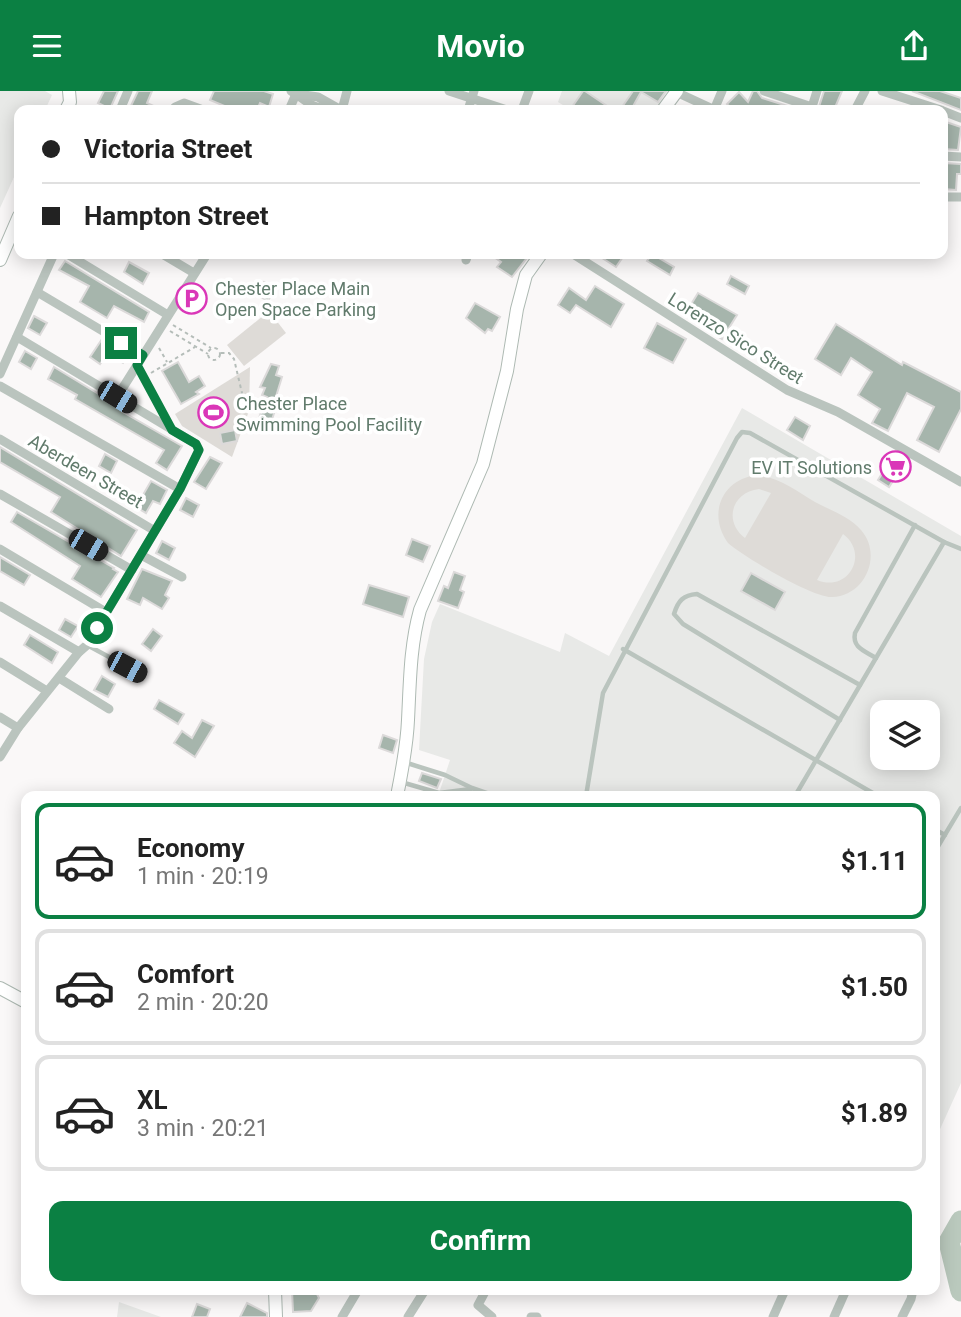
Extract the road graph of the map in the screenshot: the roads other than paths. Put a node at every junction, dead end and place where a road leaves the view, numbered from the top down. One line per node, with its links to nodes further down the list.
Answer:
1 (449, 91): 6 (street)
2 (677, 91): 9 (street)
3 (764, 91): 10 (street)
4 (882, 91): 11 (street)
5 (293, 92): 7 (street)
6 (473, 95): 8 (street)
7 (311, 105)
8 (496, 105)
9 (704, 105)
10 (806, 105)
11 (916, 105)
12 (14, 228): 19 (street)
13 (52, 259): 21 (street)
14 (75, 259): 22 (street)
15 (170, 259): 20 (street)
16 (204, 259): 20 (street)
17 (537, 259): 58 (street)
18 (581, 259): 31 (street, Lorenzo Sico Street)
19 (0, 260)
20 (194, 274): 22 (street)
21 (37, 292): 23 (street); 24 (street)
22 (169, 319): 24 (street)
23 (17, 337): 26 (street); 28 (street)
24 (143, 355): 25 (street)
25 (137, 365): 28 (street); 29 (lane)
26 (0, 375)
27 (0, 386): 32 (street)
28 (117, 397): 29 (street)
29 (172, 430): 32 (street)
30 (0, 439): 35 (street, Aberdeen Street)
31 (961, 482)
32 (180, 489): 35 (street)
33 (0, 493): 40 (street)
34 (915, 526): 36 (lane); 45 (lane); 46 (lane)
35 (155, 531): 39 (street)
36 (944, 542): 38 (lane); 46 (lane)
37 (0, 549): 43 (street)
38 (961, 549)
39 (141, 555): 40 (street); 41 (street)
40 (132, 570): 43 (street)
41 (181, 577)
42 (0, 605): 44 (street)
43 (106, 612): 44 (street)
44 (83, 648): 48 (lane); 49 (street)
45 (624, 649): 57 (lane); 65 (lane)
46 (876, 658): 50 (lane)
47 (0, 661): 51 (street)
48 (144, 676)
49 (60, 678): 51 (street); 52 (street)
50 (860, 685): 54 (lane); 54 (lane)
51 (47, 691): 55 (street)
52 (109, 709)
53 (0, 717): 55 (street)
54 (840, 720): 57 (lane)
55 (18, 728): 56 (street)
56 (0, 757)
57 (816, 760): 66 (lane); 67 (lane)
58 (403, 761): 59 (street); 60 (lane)
59 (400, 782): 61 (street); 62 (lane)
60 (472, 789): 63 (lane); 64 (lane)
61 (398, 791)
62 (432, 791)
63 (456, 791)
64 (479, 791)
65 (587, 791)
66 (798, 791)
67 (869, 791)
68 (961, 808): 70 (lane)
69 (940, 832): 70 (lane)
70 (945, 835): 71 (lane)
71 (940, 843)
72 (0, 988): 73 (street)
73 (21, 999)
74 (275, 1295): 82 (street)
75 (355, 1295): 83 (street)
76 (422, 1295): 81 (street)
77 (483, 1295): 84 (street)
78 (783, 1295): 87 (street)
79 (844, 1295): 88 (street)
80 (912, 1295): 89 (street)
81 (410, 1316)
82 (276, 1317)
83 (342, 1317)
84 (492, 1317)
85 (531, 1317): 86 (street)
86 (537, 1317)
87 (773, 1317)
88 (834, 1317)
89 (902, 1317)

